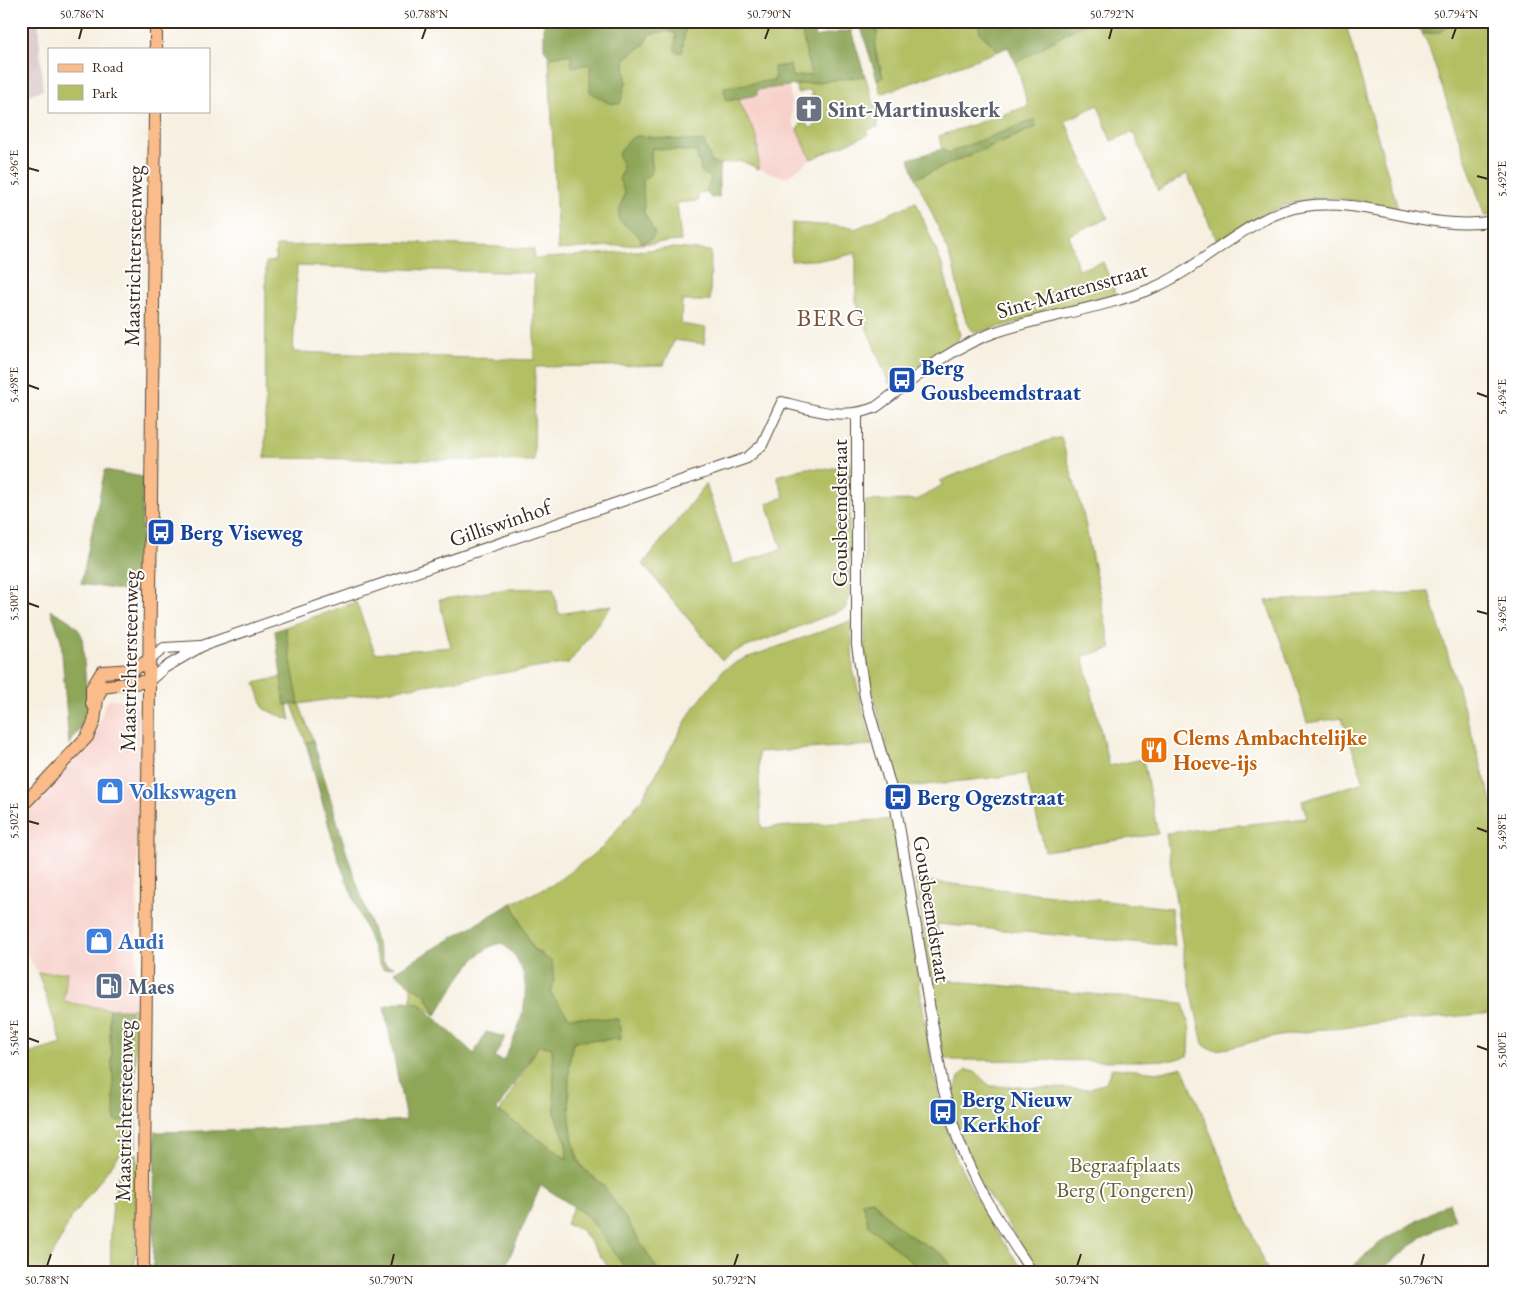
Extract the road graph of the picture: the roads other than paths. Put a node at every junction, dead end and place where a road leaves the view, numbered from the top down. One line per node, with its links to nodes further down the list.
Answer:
1 (156, 21): 2 (main road)
2 (156, 48)
3 (155, 112): 8 (main road, Maastrichtersteenweg)
4 (1495, 221): 6 (street, Sint-Martensstraat)
5 (782, 402): 6 (street, Sint-Martensstraat); 7 (street, Gilliswinhof)
6 (857, 413): 13 (street, Gousbeemdstraat)
7 (202, 646): 8 (street, Gilliswinhof); 9 (street, Gilliswinhof)
8 (149, 660): 9 (main road, Maastrichtersteenweg); 10 (main road, Gilliswinhof)
9 (149, 681): 10 (main road); 12 (main road, Maastrichtersteenweg)
10 (95, 712): 11 (main road)
11 (21, 807)
12 (143, 1272)
13 (1032, 1272)

